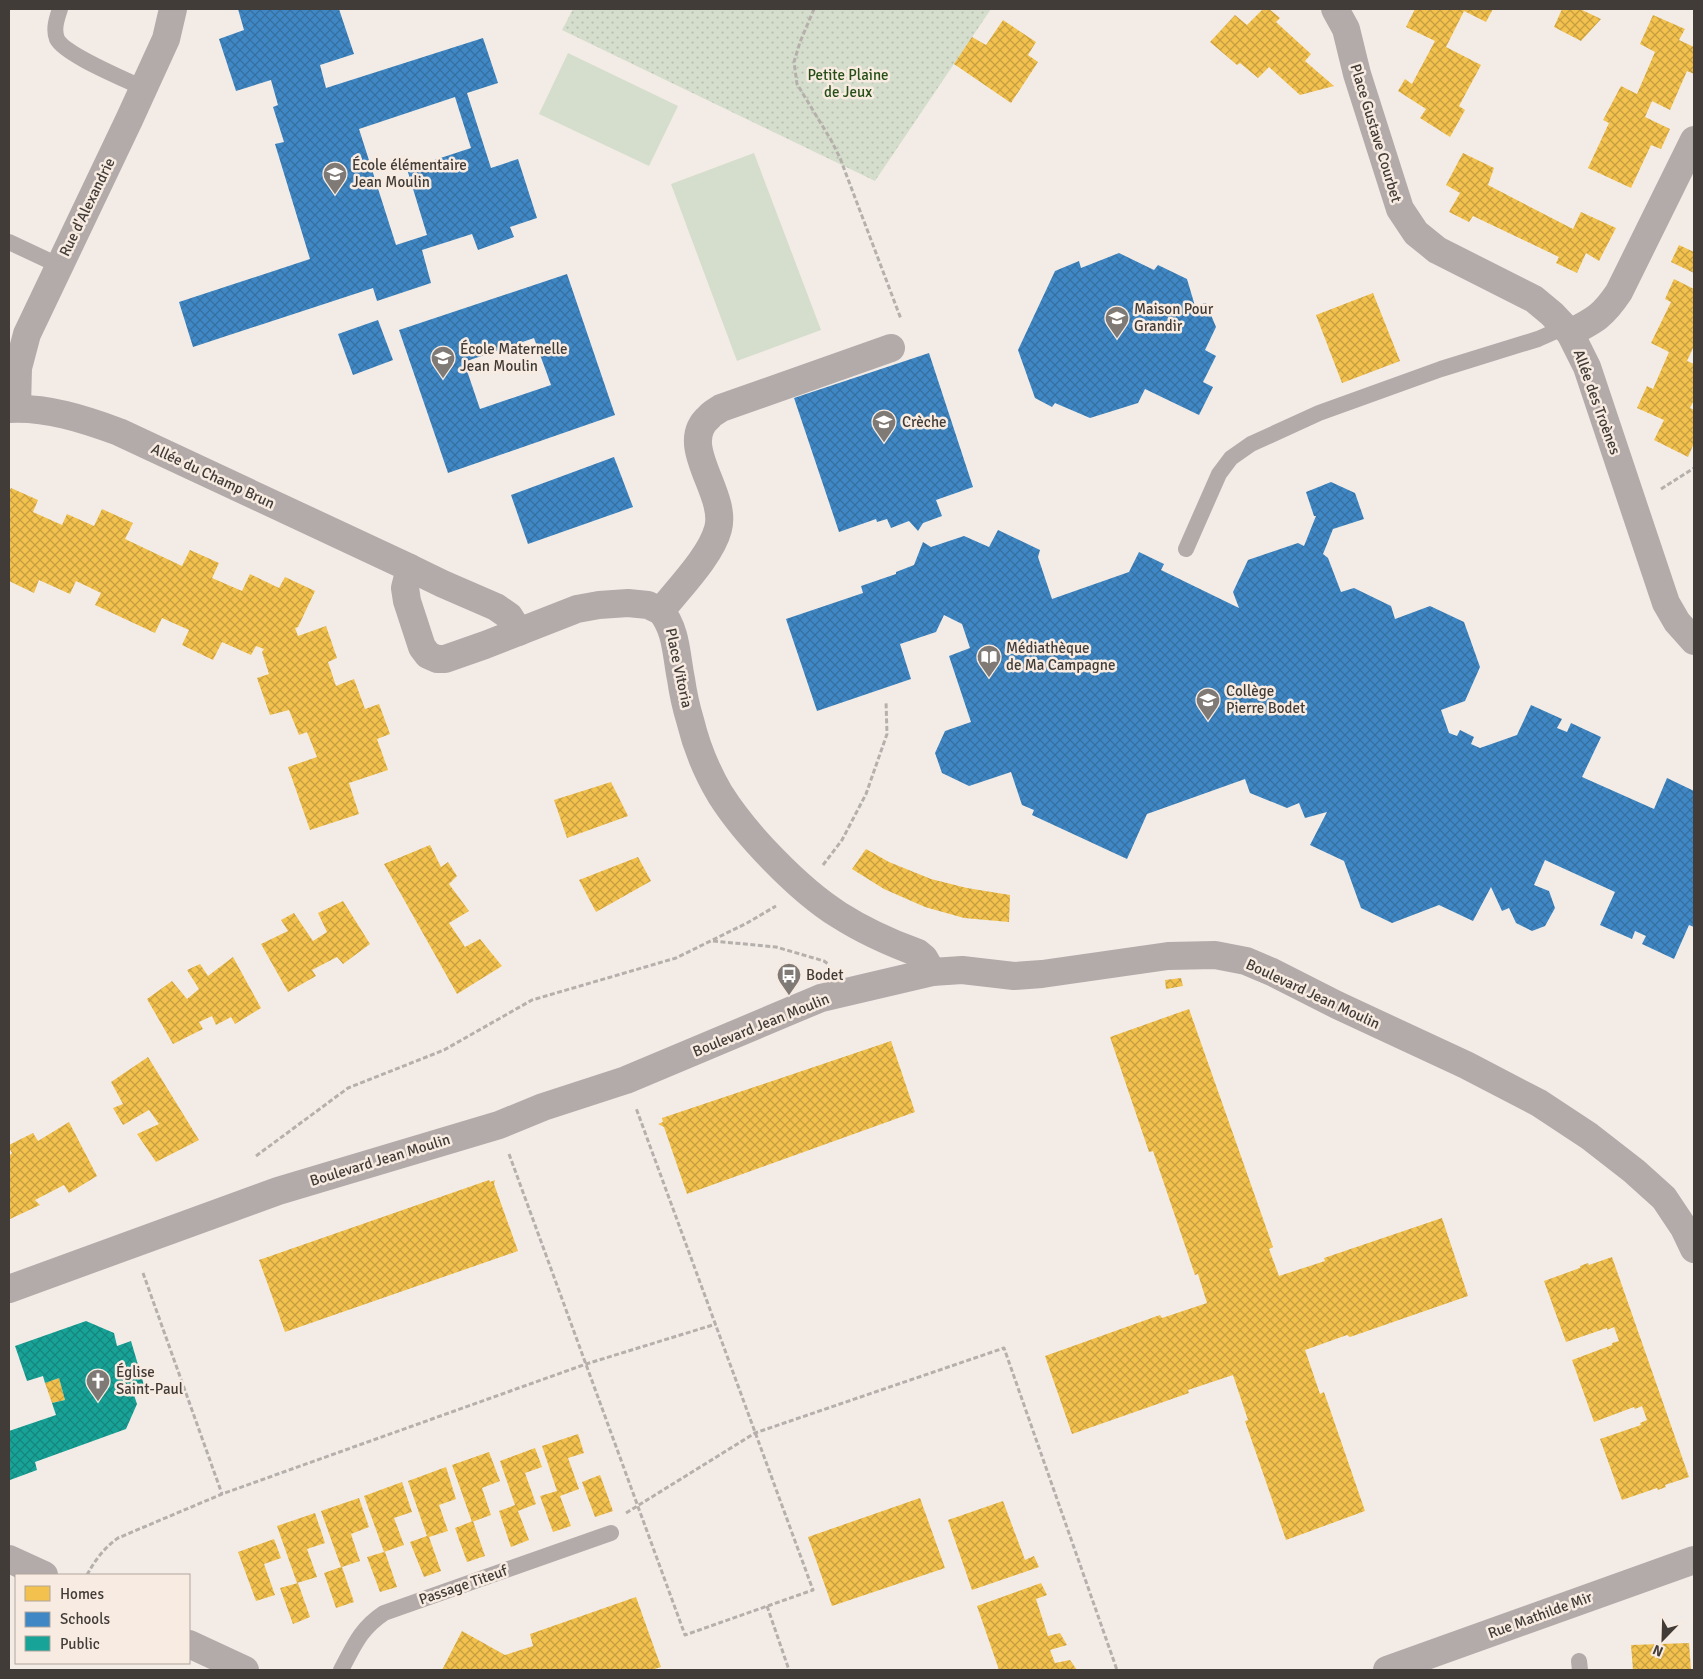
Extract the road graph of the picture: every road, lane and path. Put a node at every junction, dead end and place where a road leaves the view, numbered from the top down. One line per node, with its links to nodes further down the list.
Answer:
1 (60, 9): 5 (lane)
2 (173, 9): 5 (street, Rue d'Alexandrie)
3 (814, 9): 11 (path)
4 (1346, 16): 7 (street, Place Gustave Courbet)
5 (144, 88): 9 (street, Rue d'Alexandrie)
6 (1694, 140): 10 (street)
7 (1416, 233): 10 (street, Allée des Troènes)
8 (9, 242): 9 (lane)
9 (58, 265): 12 (street, Rue d'Alexandrie)
10 (1567, 330): 14 (street, Allée des Troènes); 15 (lane)
11 (891, 348): 17 (street, Place Vitoria)
12 (13, 409): 16 (street, Allée du Champ Brun)
13 (1694, 468): 14 (path)
14 (1632, 498): 19 (street, Allée des Troènes)
15 (1186, 549)
16 (410, 568): 18 (street, Allée du Champ Brun); 18 (street)
17 (661, 611): 18 (street); 21 (street, Place Vitoria)
18 (519, 632)
19 (1694, 641)
20 (886, 701): 21 (path)
21 (805, 889): 22 (path); 23 (street, Place Vitoria)
22 (712, 940): 24 (path); 27 (path)
23 (932, 972): 24 (street, Boulevard Jean Moulin); 28 (street, Boulevard Jean Moulin)
24 (862, 989): 25 (street, Boulevard Jean Moulin)
25 (626, 1080): 26 (street, Boulevard Jean Moulin); 31 (path)
26 (499, 1125): 29 (street, Boulevard Jean Moulin); 32 (path)
27 (256, 1156)
28 (1691, 1233)
29 (132, 1243): 30 (street, Boulevard Jean Moulin); 34 (path)
30 (9, 1289)
31 (716, 1324): 32 (path); 33 (path)
32 (586, 1364): 34 (path); 35 (path)
33 (755, 1433): 35 (path); 41 (path); 46 (path)
34 (222, 1494): 40 (path)
35 (637, 1506): 36 (path); 41 (path)
36 (611, 1533): 44 (lane, Passage Titeuf)
37 (9, 1558): 39 (street)
38 (1694, 1560): 47 (street, Rue Mathilde Mir)
39 (42, 1574)
40 (87, 1574)
41 (767, 1606): 45 (path)
42 (190, 1644): 43 (street)
43 (245, 1670)
44 (341, 1670)
45 (789, 1670)
46 (1117, 1670)
47 (1387, 1670)

